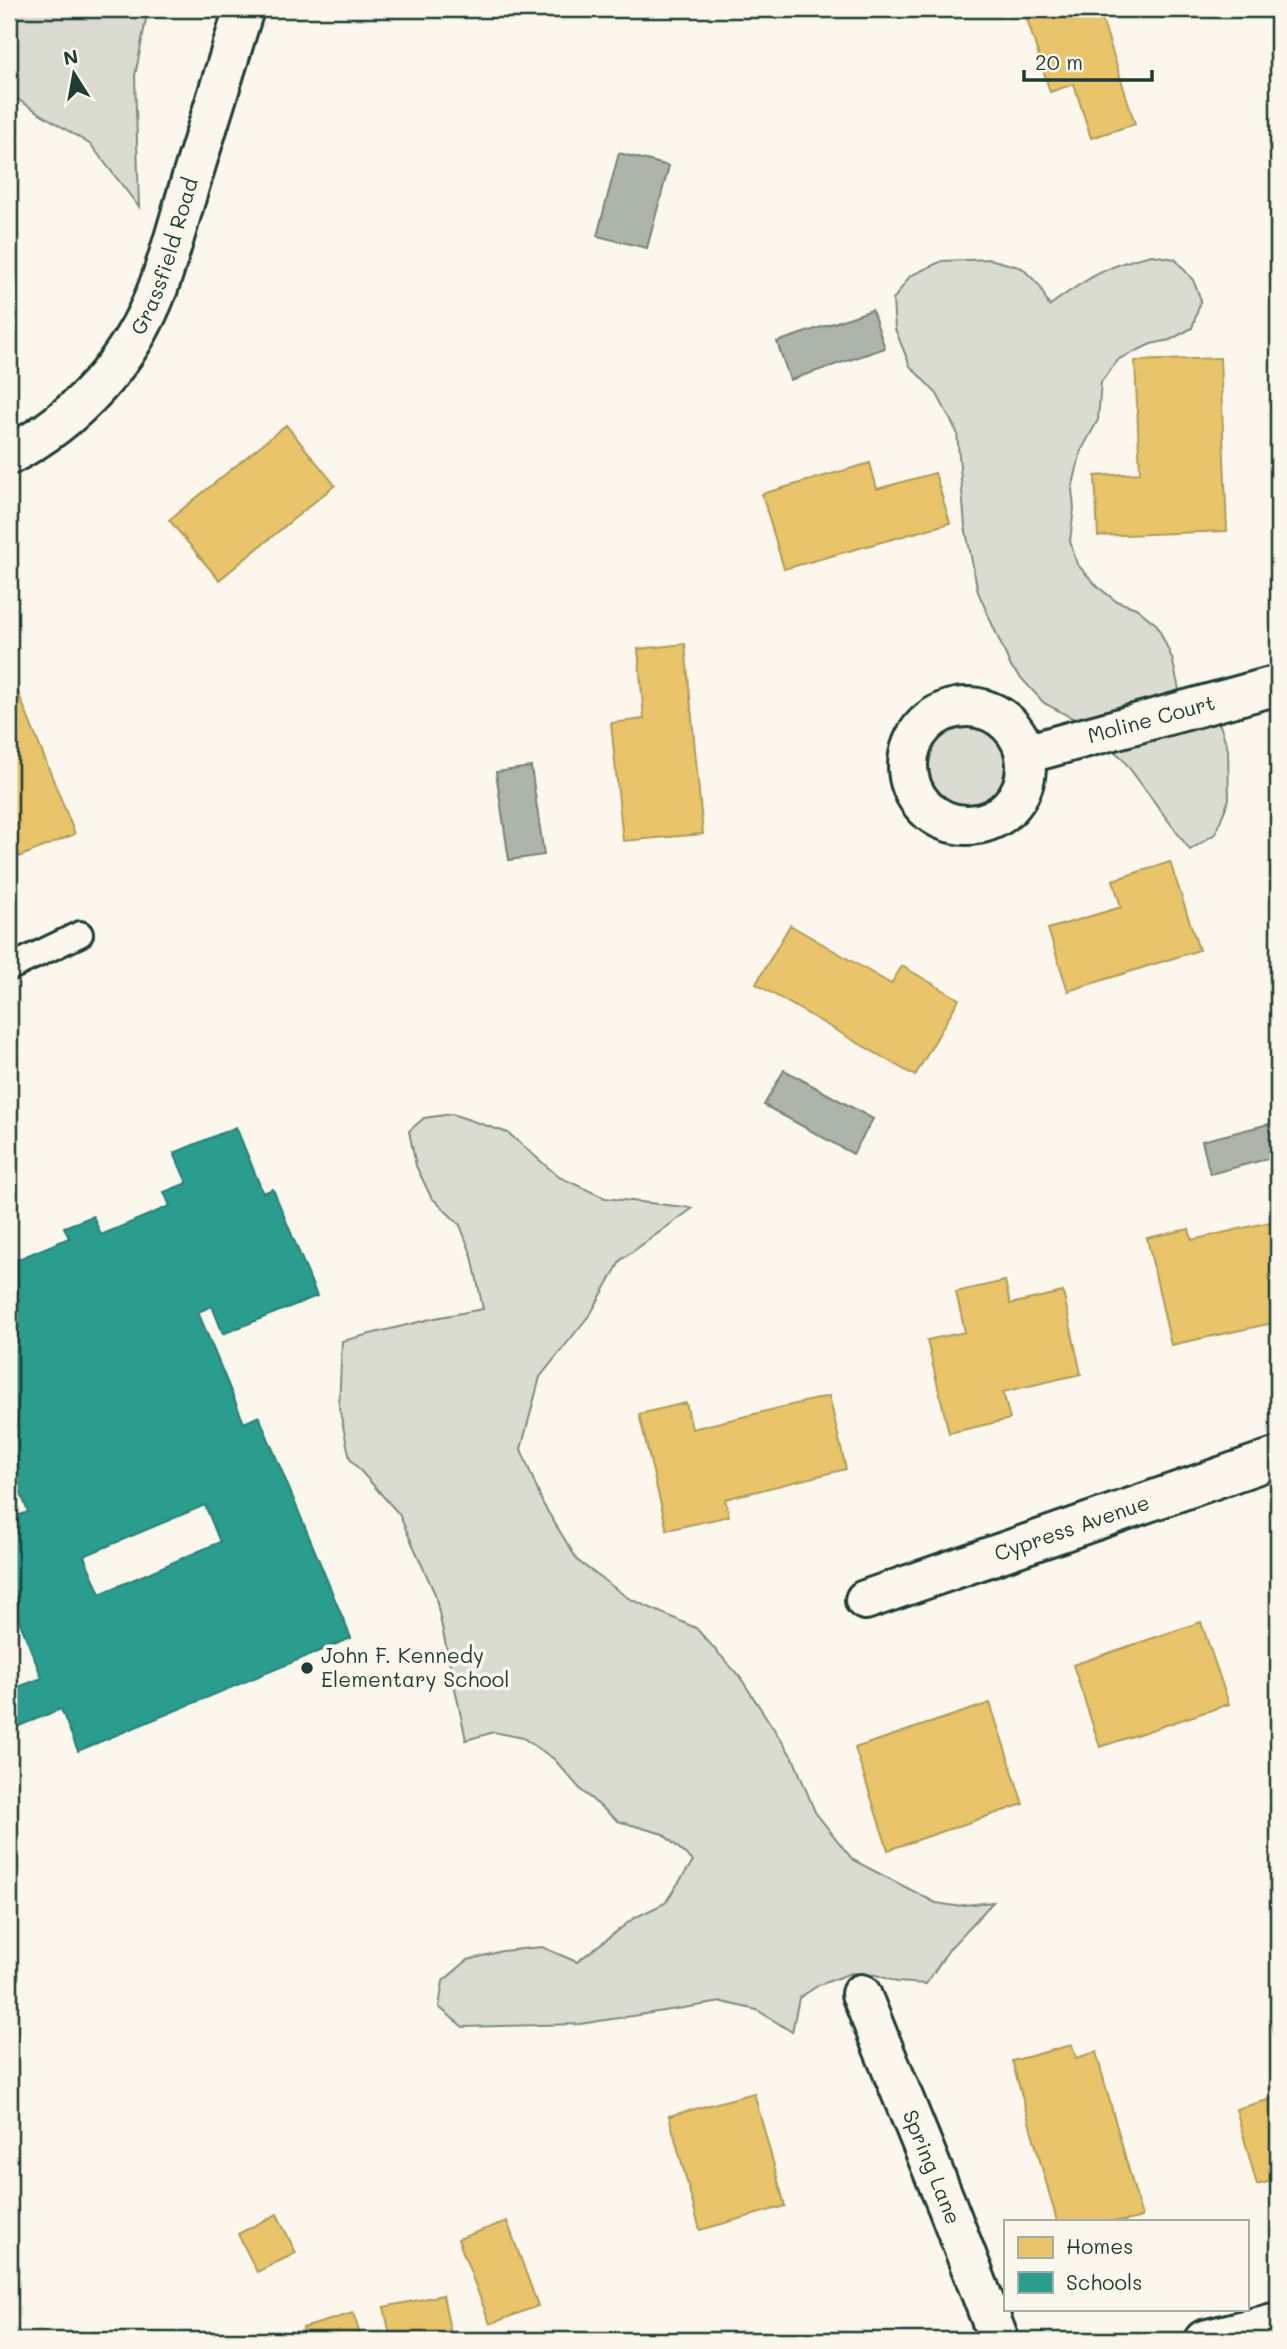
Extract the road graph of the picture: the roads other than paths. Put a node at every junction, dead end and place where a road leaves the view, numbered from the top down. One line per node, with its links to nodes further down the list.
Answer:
1 (244, 9): 2 (street, Grassfield Road)
2 (9, 455)
3 (1278, 685): 4 (street, Moline Court)
4 (1025, 754)
5 (80, 934): 6 (lane)
6 (9, 968)
7 (1278, 1457): 8 (street, Cypress Avenue)
8 (865, 1600)
9 (861, 1994): 11 (street, Spring Lane)
10 (1278, 2322): 12 (street)
11 (999, 2340)
12 (1204, 2340)

